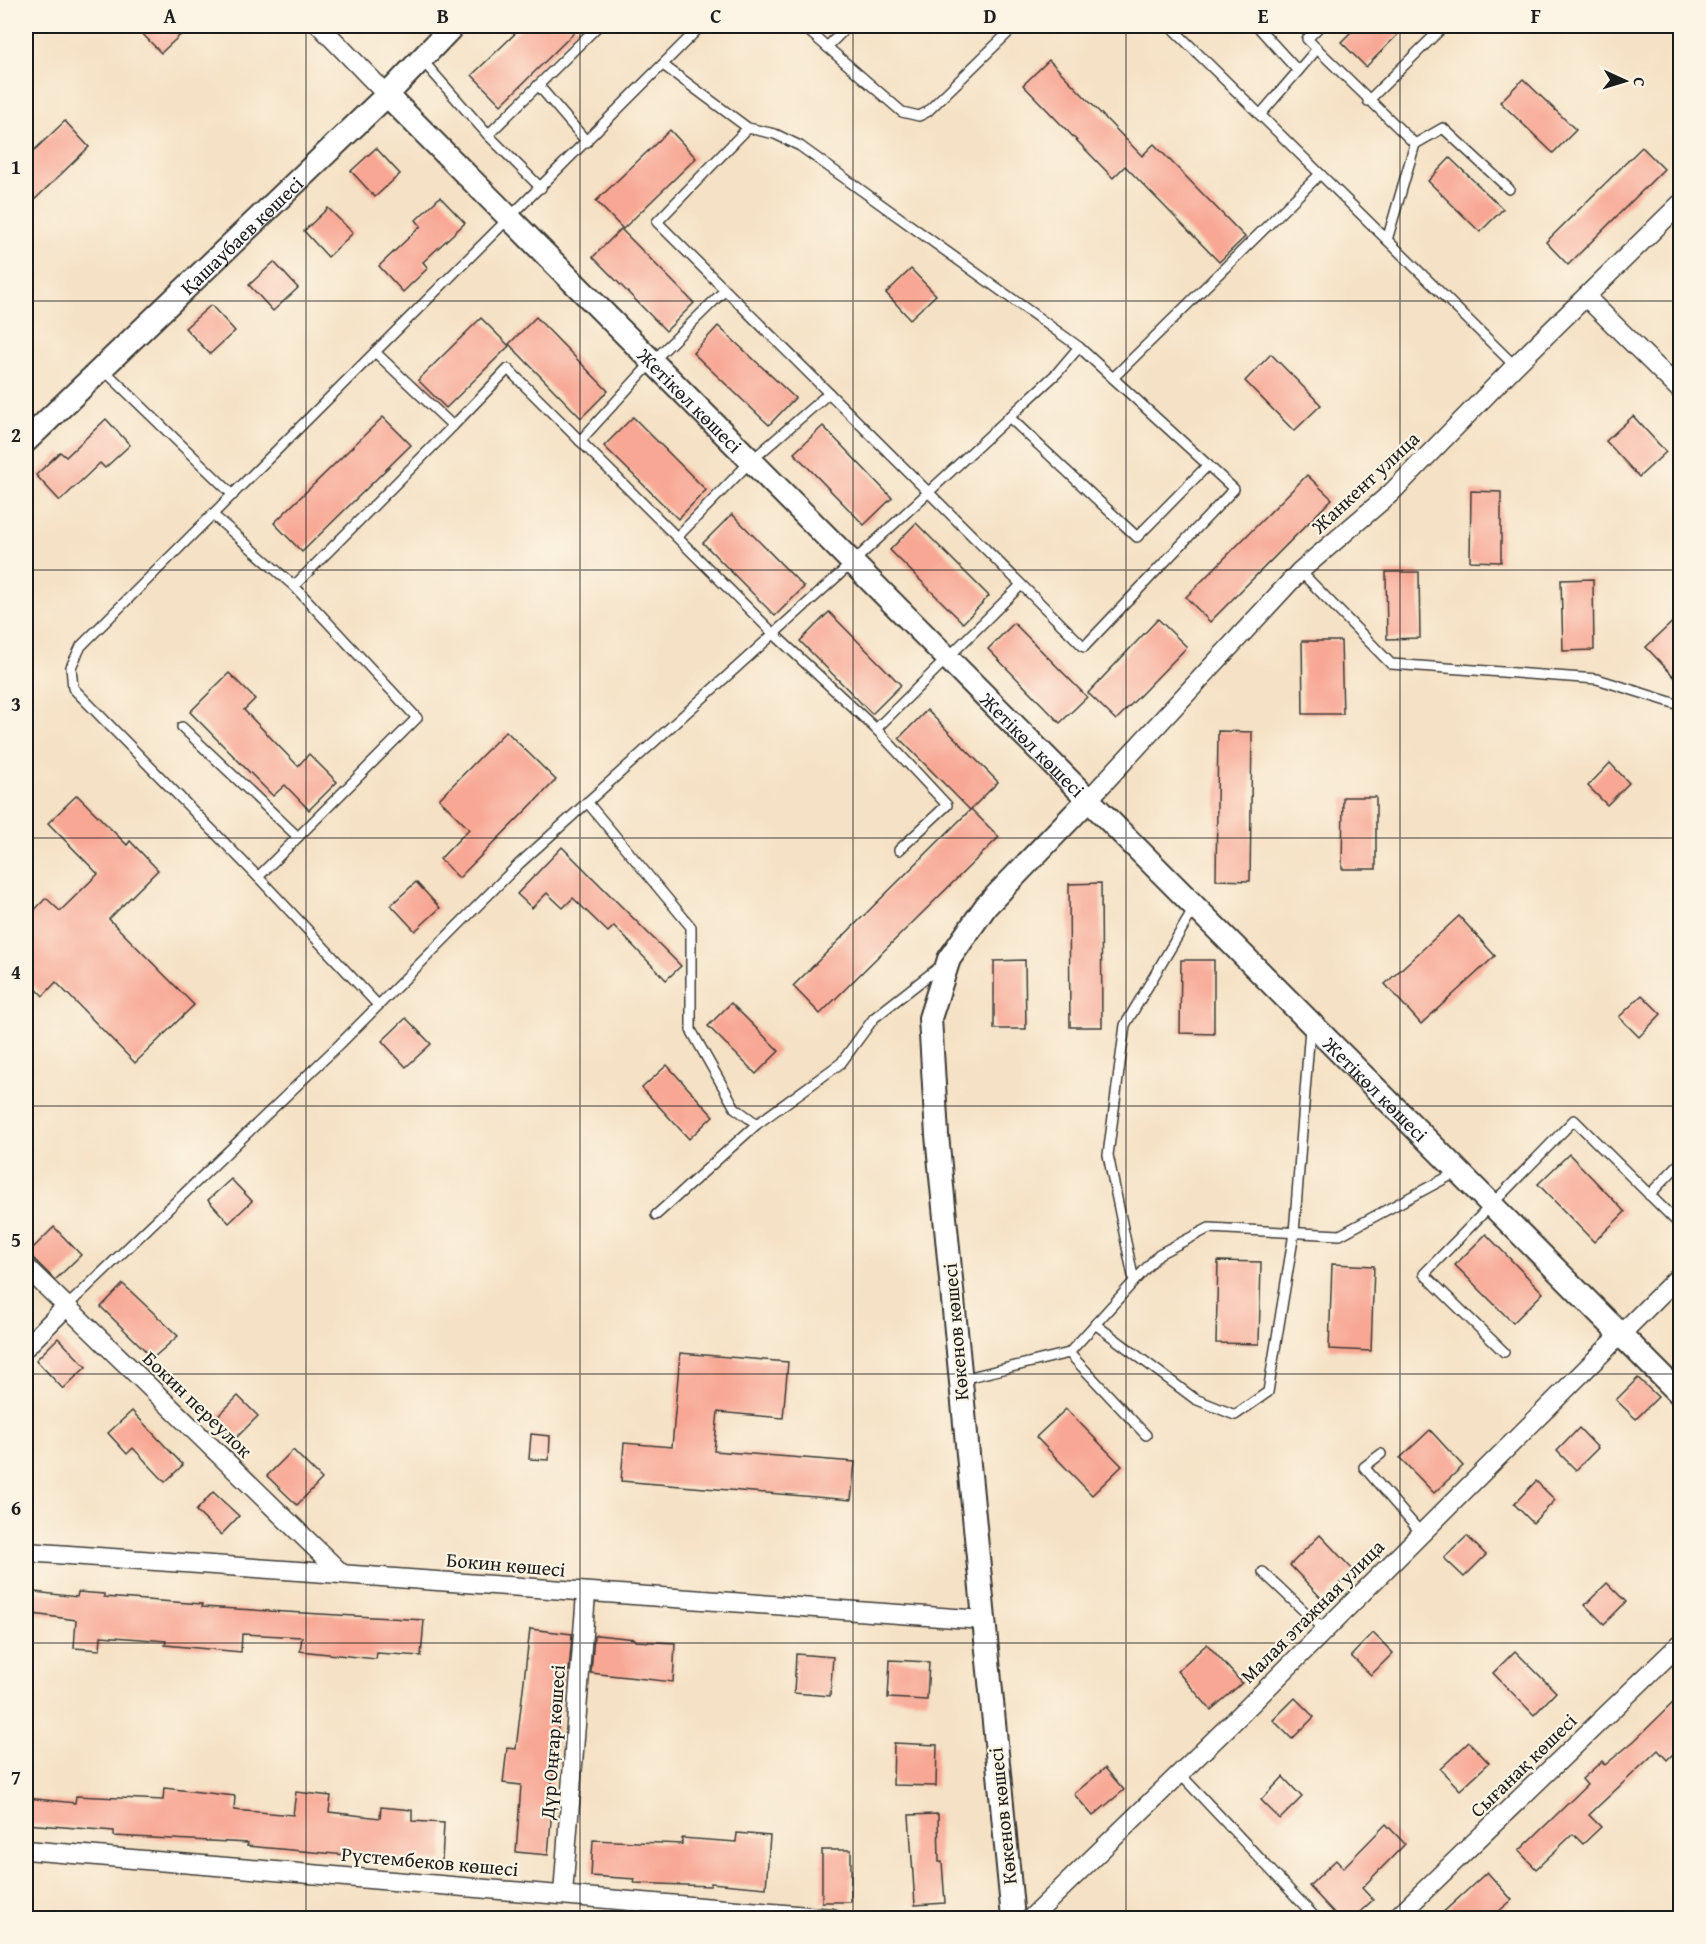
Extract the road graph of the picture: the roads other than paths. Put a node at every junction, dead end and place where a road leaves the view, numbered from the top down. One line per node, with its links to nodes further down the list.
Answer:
1 (320, 26): 18 (street)
2 (453, 26): 14 (street, Қашаубаев көшесі)
3 (598, 26): 17 (lane)
4 (701, 26): 15 (lane)
5 (803, 26): 12 (lane)
6 (848, 26): 12 (lane)
7 (1015, 26): 12 (lane)
8 (1170, 26): 20 (lane)
9 (1257, 26): 16 (lane)
10 (1320, 26): 13 (lane)
11 (1444, 26): 19 (lane)
12 (827, 47)
13 (1317, 49): 16 (lane); 19 (lane)
14 (422, 58): 18 (street, Қашаубаев көшесі); 22 (lane)
15 (663, 65): 21 (lane); 23 (lane)
16 (1298, 71): 20 (lane)
17 (538, 85): 22 (lane); 23 (lane)
18 (387, 94): 29 (street, Жетікөл көшесі); 37 (street, Қашаубаев көшесі)
19 (1368, 101): 24 (lane)
20 (1260, 115): 25 (lane)
21 (748, 128): 31 (lane); 33 (lane)
22 (488, 135): 26 (lane)
23 (587, 142): 26 (lane)
24 (1414, 144): 27 (lane); 30 (lane)
25 (1320, 174): 30 (lane); 38 (lane)
26 (541, 188): 29 (lane)
27 (1509, 189)
28 (1680, 204): 32 (street, Жанкент улица)
29 (510, 219): 34 (lane); 35 (street, Жетікөл көшесі)
30 (1387, 240): 36 (lane)
31 (725, 290): 35 (lane); 40 (lane)
32 (1586, 297): 36 (street, Жанкент улица); 39 (street)
33 (1079, 347): 38 (lane); 41 (lane)
34 (375, 352): 42 (lane); 48 (lane)
35 (652, 362): 44 (lane); 45 (street, Жетікөл көшесі)
36 (1515, 366): 52 (street, Жанкент улица)
37 (101, 368): 43 (street, Қашаубаев көшесі); 48 (lane)
38 (1113, 378): 46 (lane)
39 (1680, 390)
40 (829, 393): 45 (lane); 47 (lane)
41 (1009, 417): 46 (lane); 47 (lane)
42 (453, 426): 44 (lane); 54 (lane)
43 (26, 441)
44 (580, 441): 50 (lane)
45 (751, 461): 50 (lane); 51 (street, Жетікөл көшесі)
46 (1208, 465): 53 (lane)
47 (927, 492): 51 (lane); 53 (lane)
48 (233, 495): 49 (lane)
49 (213, 515): 54 (lane); 64 (lane)
50 (677, 537): 55 (lane)
51 (852, 563): 55 (lane); 56 (street, Жетікөл көшесі)
52 (1300, 571): 57 (lane); 60 (street, Жанкент улица)
53 (1021, 585): 56 (lane)
54 (294, 586): 62 (lane)
55 (774, 634): 59 (lane); 61 (lane)
56 (946, 657): 59 (lane); 60 (street, Жетікөл көшесі)
57 (1680, 705)
58 (182, 727): 62 (lane)
59 (876, 729): 63 (lane)
60 (1088, 800): 65 (street, Жетікөл көшесі); 66 (street, Көкенов көшесі)
61 (587, 802): 67 (lane); 69 (lane)
62 (298, 837): 64 (lane)
63 (899, 850)
64 (258, 877): 67 (lane)
65 (1195, 907): 68 (street, Жетікөл көшесі); 79 (lane)
66 (949, 959): 69 (lane); 86 (street, Көкенов көшесі)
67 (377, 1004): 80 (lane)
68 (1311, 1023): 71 (street, Жетікөл көшесі); 76 (lane)
69 (757, 1124): 74 (lane)
70 (1680, 1163): 72 (lane)
71 (1459, 1171): 73 (street, Жетікөл көшесі); 76 (lane)
72 (1649, 1195): 73 (lane); 75 (lane)
73 (1491, 1203): 82 (street, Жетікөл көшесі); 84 (lane)
74 (656, 1215)
75 (1680, 1225)
76 (1294, 1233): 79 (lane); 81 (lane)
77 (26, 1267): 80 (street, Бокин переулок)
78 (1680, 1275): 82 (street, Малая этажная улица)
79 (1134, 1281): 81 (lane)
80 (65, 1308): 83 (street); 92 (street, Бокин переулок)
81 (1095, 1324): 85 (lane)
82 (1621, 1333): 87 (street, Жетікөл көшесі); 90 (street, Малая этажная улица)
83 (26, 1347)
84 (1504, 1352)
85 (1069, 1353): 86 (lane); 88 (lane)
86 (960, 1380): 95 (street, Көкенов көшесі)
87 (1680, 1394)
88 (1146, 1435)
89 (1381, 1454): 90 (lane)
90 (1422, 1533): 96 (street, Малая этажная улица)
91 (26, 1552): 92 (street, Бокин көшесі)
92 (340, 1572): 94 (street, Бокин көшесі)
93 (1263, 1572): 96 (lane)
94 (586, 1594): 95 (street, Бокин көшесі); 100 (street, Дүр Оңғар көшесі)
95 (983, 1620): 102 (street, Көкенов көшесі)
96 (1324, 1630): 98 (street, Малая этажная улица)
97 (1680, 1644): 105 (street, Сығанақ көшесі)
98 (1180, 1774): 103 (street, Малая этажная улица); 104 (lane)
99 (26, 1850): 100 (street, Рүстембеков көшесі)
100 (563, 1894): 101 (street, Рүстембеков көшесі)
101 (832, 1918)
102 (1013, 1918)
103 (1031, 1918)
104 (1316, 1918)
105 (1396, 1918)

